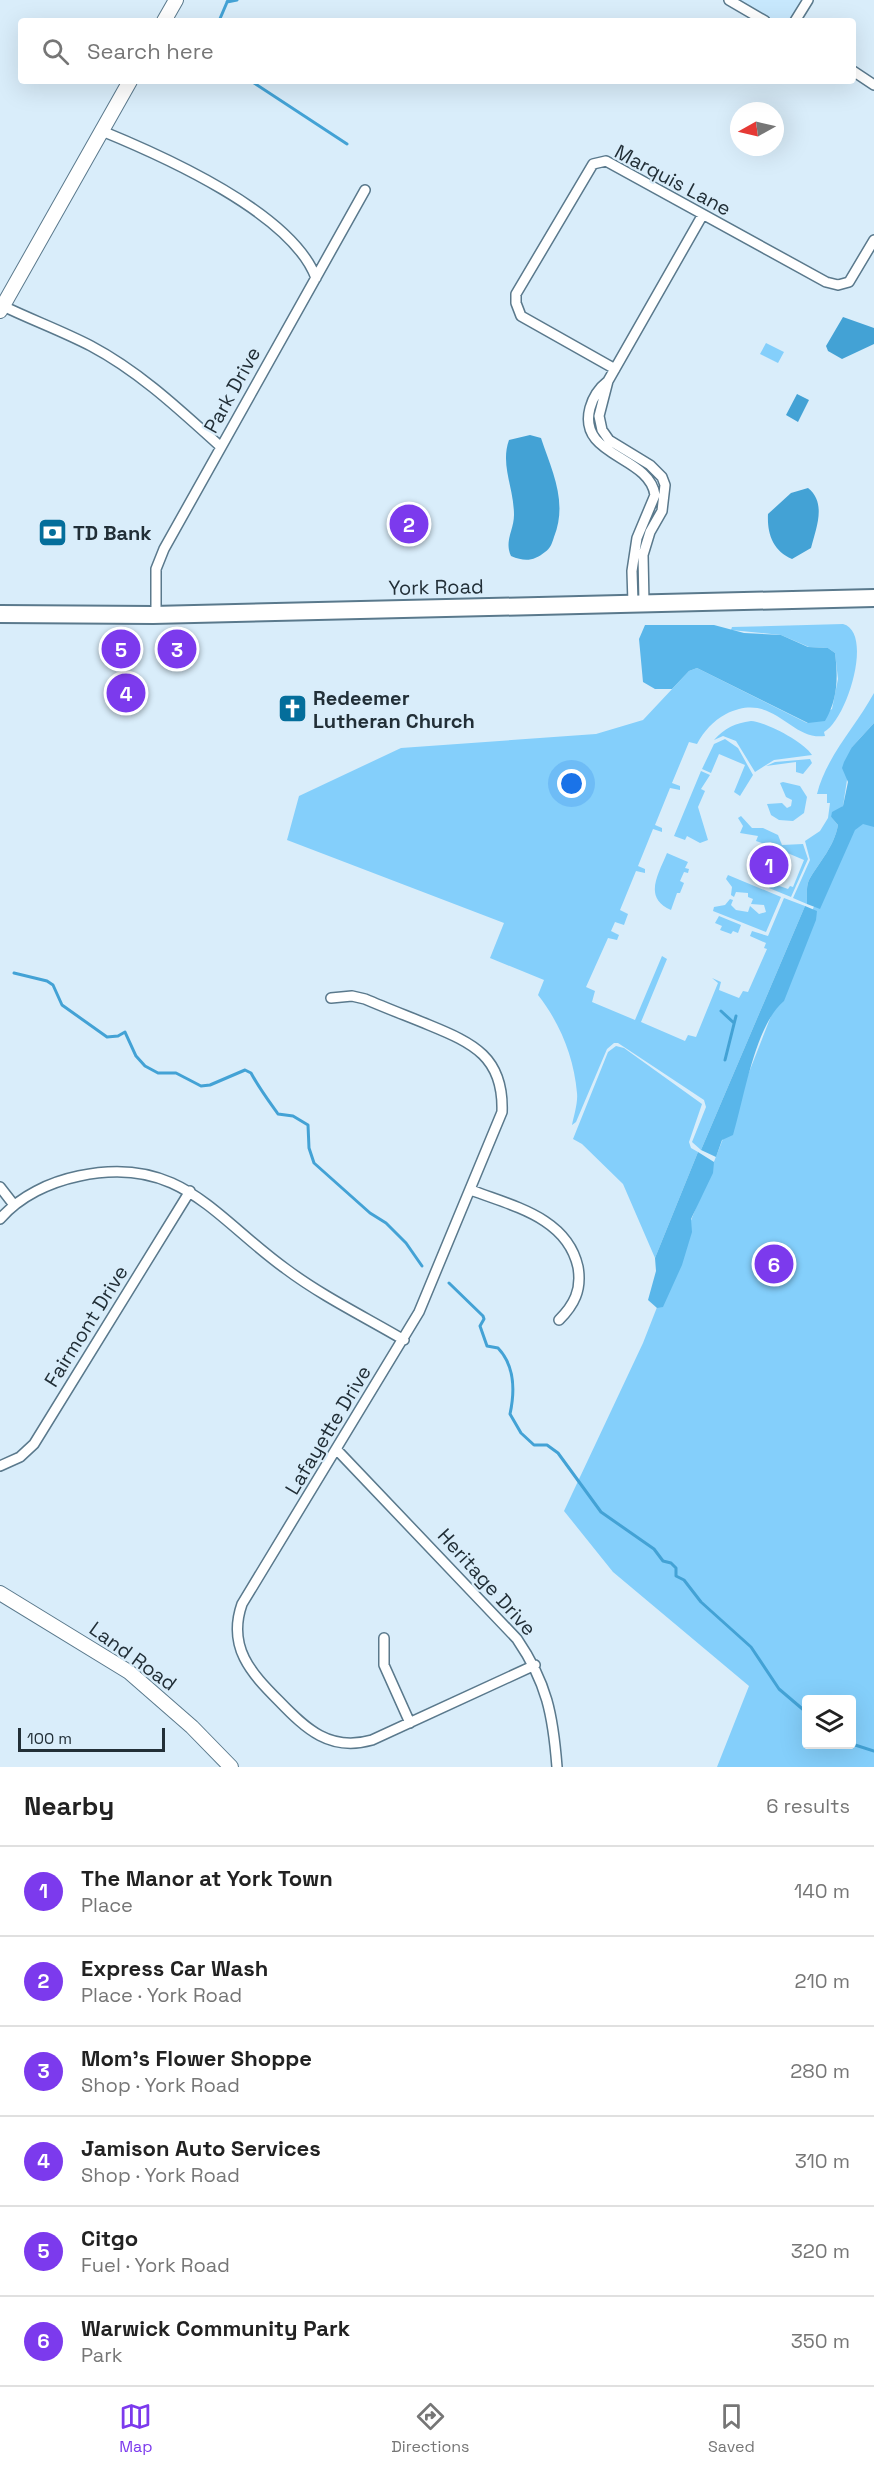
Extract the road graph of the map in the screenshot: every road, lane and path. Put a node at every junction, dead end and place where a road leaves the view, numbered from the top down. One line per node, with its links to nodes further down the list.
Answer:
1 (176, 0): 4 (street)
2 (729, 0): 5 (street)
3 (808, 0): 6 (street)
4 (166, 18)
5 (760, 18)
6 (797, 18)
7 (856, 73): 9 (street)
8 (128, 84): 10 (street)
9 (874, 85)
10 (102, 131): 14 (street); 15 (street)
11 (365, 190): 14 (street, Park Drive)
12 (702, 216): 13 (street, Marquis Lane); 16 (street); 16 (street, Marquis Lane)
13 (874, 240)
14 (315, 278): 17 (street, Park Drive)
15 (1, 308): 17 (street)
16 (615, 369): 19 (street)
17 (221, 447): 20 (street, Park Drive)
18 (874, 598): 19 (highway, York Road)
19 (639, 603): 20 (highway, York Road)
20 (156, 614): 21 (highway, York Road)
21 (0, 615)
22 (331, 998): 24 (street, Lafayette Drive)
23 (0, 1187): 26 (street)
24 (471, 1190): 28 (street); 29 (street, Lafayette Drive)
25 (190, 1191): 26 (street); 29 (street); 31 (street, Fairmont Drive)
26 (14, 1205): 27 (street)
27 (0, 1219)
28 (559, 1320)
29 (404, 1340): 30 (street, Lafayette Drive)
30 (338, 1450): 34 (street, Heritage Drive); 35 (street, Lafayette Drive)
31 (0, 1466)
32 (0, 1593): 36 (street, Land Road)
33 (384, 1638): 35 (street)
34 (535, 1665): 35 (street, Lafayette Drive); 37 (street, Heritage Drive)
35 (410, 1723)
36 (231, 1767)
37 (558, 1767)

